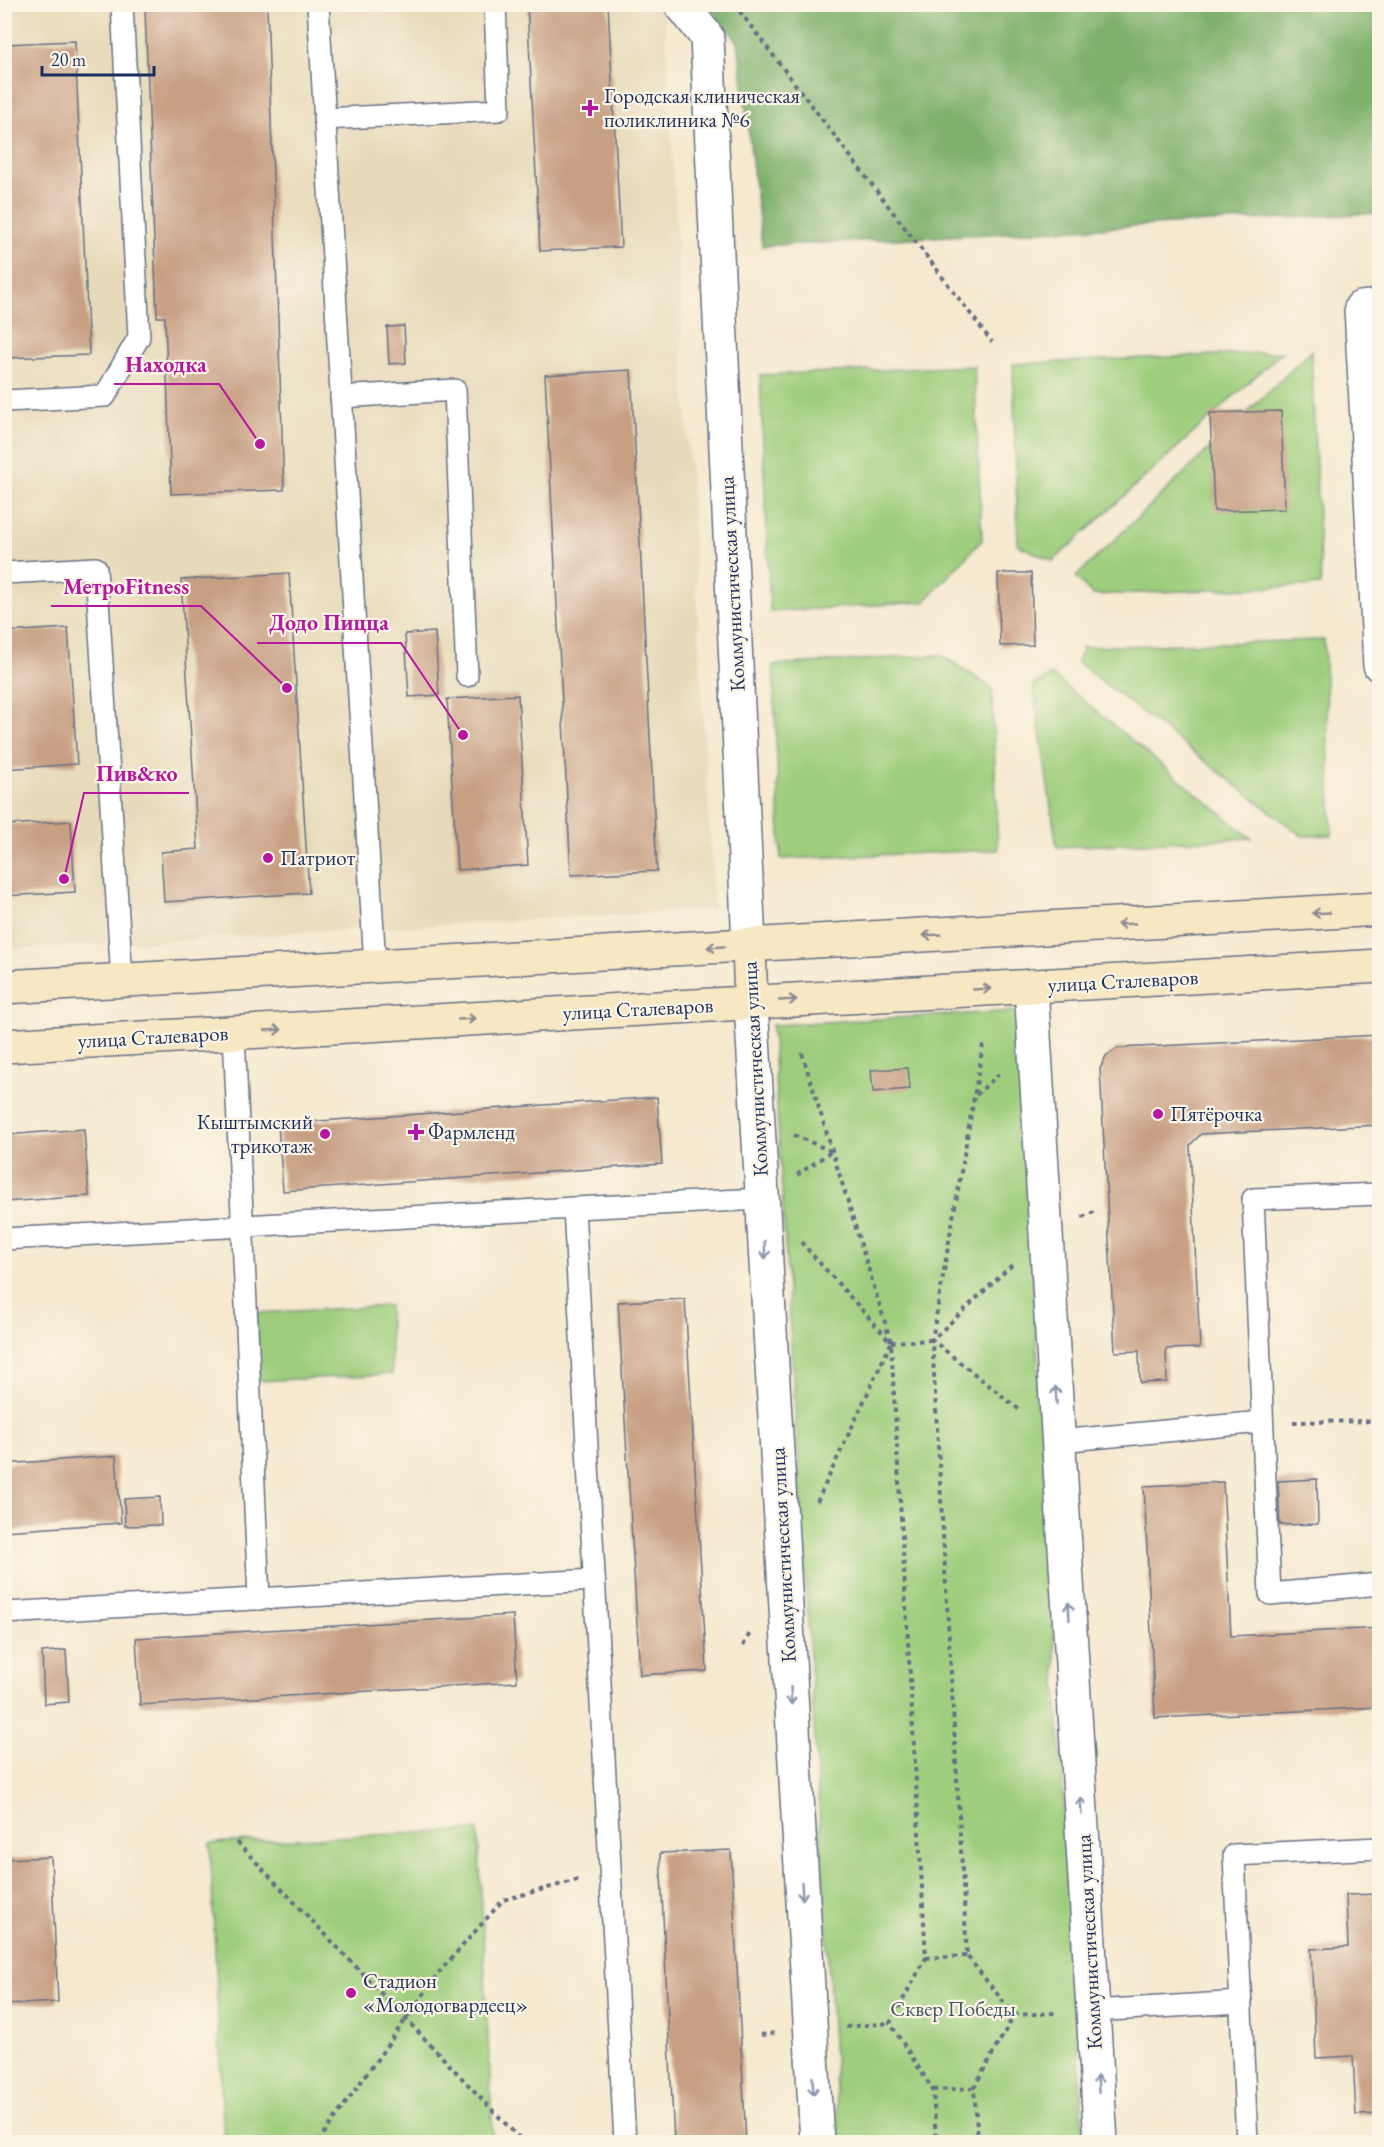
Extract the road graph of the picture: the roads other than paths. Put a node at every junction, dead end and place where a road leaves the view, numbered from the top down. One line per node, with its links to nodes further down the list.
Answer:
1 (122, 4): 8 (lane)
2 (318, 4): 5 (lane)
3 (495, 4): 5 (lane)
4 (681, 4): 14 (street, Коммунистическая улица)
5 (324, 119): 7 (lane)
6 (1380, 306): 10 (street)
7 (341, 397): 12 (lane); 15 (lane)
8 (4, 401)
9 (4, 573): 17 (lane)
10 (1378, 588): 11 (street)
11 (1380, 665)
12 (467, 676)
13 (1380, 909): 14 (main road, one-way to 14)
14 (749, 945): 15 (main road, one-way to 15); 20 (main road, Коммунистическая улица)
15 (375, 966): 17 (main road)
16 (1380, 966): 18 (main road, улица Сталеваров)
17 (122, 980): 19 (main road)
18 (1031, 986): 20 (main road, улица Сталеваров, one-way to 18); 29 (street, Коммунистическая улица, one-way to 18)
19 (4, 987)
20 (751, 1003): 21 (main road, улица Сталеваров, one-way to 20); 24 (street, Коммунистическая улица)
21 (234, 1033): 22 (main road, улица Сталеваров); 26 (lane)
22 (4, 1046)
23 (1380, 1194): 28 (lane)
24 (762, 1199): 25 (lane); 38 (street, Коммунистическая улица, one-way to 38)
25 (574, 1208): 26 (lane); 30 (lane)
26 (243, 1226): 27 (lane); 32 (lane)
27 (4, 1239)
28 (1262, 1422): 29 (lane); 31 (lane)
29 (1059, 1441): 36 (street, Коммунистическая улица, one-way to 29)
30 (594, 1580): 32 (lane); 37 (lane)
31 (1380, 1584)
32 (259, 1599): 33 (lane)
33 (4, 1613)
34 (1380, 1848): 35 (lane)
35 (1241, 2002): 36 (lane); 40 (lane)
36 (1093, 2012): 39 (street, Коммунистическая улица, one-way to 36)
37 (625, 2142)
38 (817, 2142)
39 (1101, 2142)
40 (1247, 2142)

